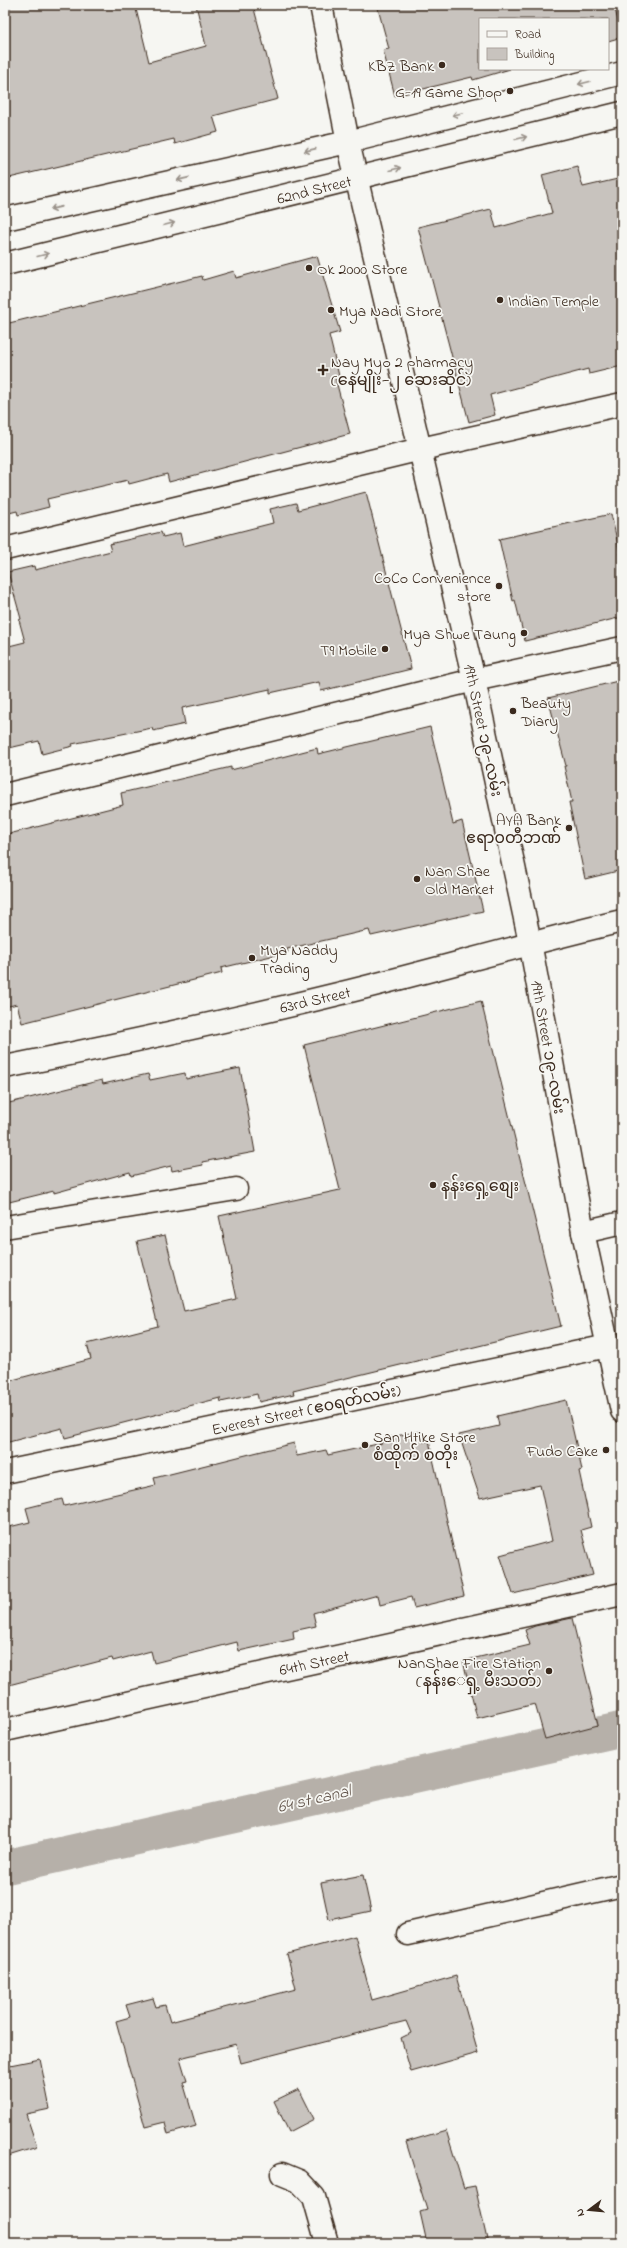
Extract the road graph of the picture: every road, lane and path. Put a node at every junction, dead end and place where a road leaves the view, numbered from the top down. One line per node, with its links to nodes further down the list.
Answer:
1 (321, 5): 4 (street, 19th Street ၁၉−လမ်း)
2 (622, 73): 4 (street, one-way to 4)
3 (622, 113): 5 (street, 62nd Street, one-way to 3)
4 (348, 142): 5 (street, 19th Street ၁၉−လမ်း); 6 (street, one-way to 6)
5 (357, 179): 7 (street, 62nd Street, one-way to 5); 9 (street, 19th Street ၁၉−လမ်း)
6 (5, 220)
7 (5, 264)
8 (622, 404): 9 (street)
9 (421, 449): 10 (street); 12 (street, 19th Street ၁၉−လမ်း)
10 (5, 549)
11 (622, 648): 12 (street)
12 (474, 680): 13 (street); 15 (street, 19th Street ၁၉−လမ်း)
13 (5, 795)
14 (622, 921): 15 (street, 63rd Street)
15 (530, 942): 16 (street, 63rd Street); 20 (street, 19th Street ၁၉−လမ်း)
16 (5, 1067)
17 (236, 1189): 19 (street)
18 (622, 1223): 20 (street)
19 (5, 1226)
20 (583, 1232): 21 (street, 19th Street ၁၉−လမ်း)
21 (608, 1346): 22 (street, 19th Street ၁၉−လမ်း); 23 (street, Everest Street (ဧ၀ရတ်လမ်း))
22 (622, 1411)
23 (5, 1472)
24 (622, 1594): 25 (street, 64th Street)
25 (5, 1730)
26 (622, 1885): 27 (street)
27 (408, 1934)
28 (282, 2174): 29 (street)
29 (328, 2243)

